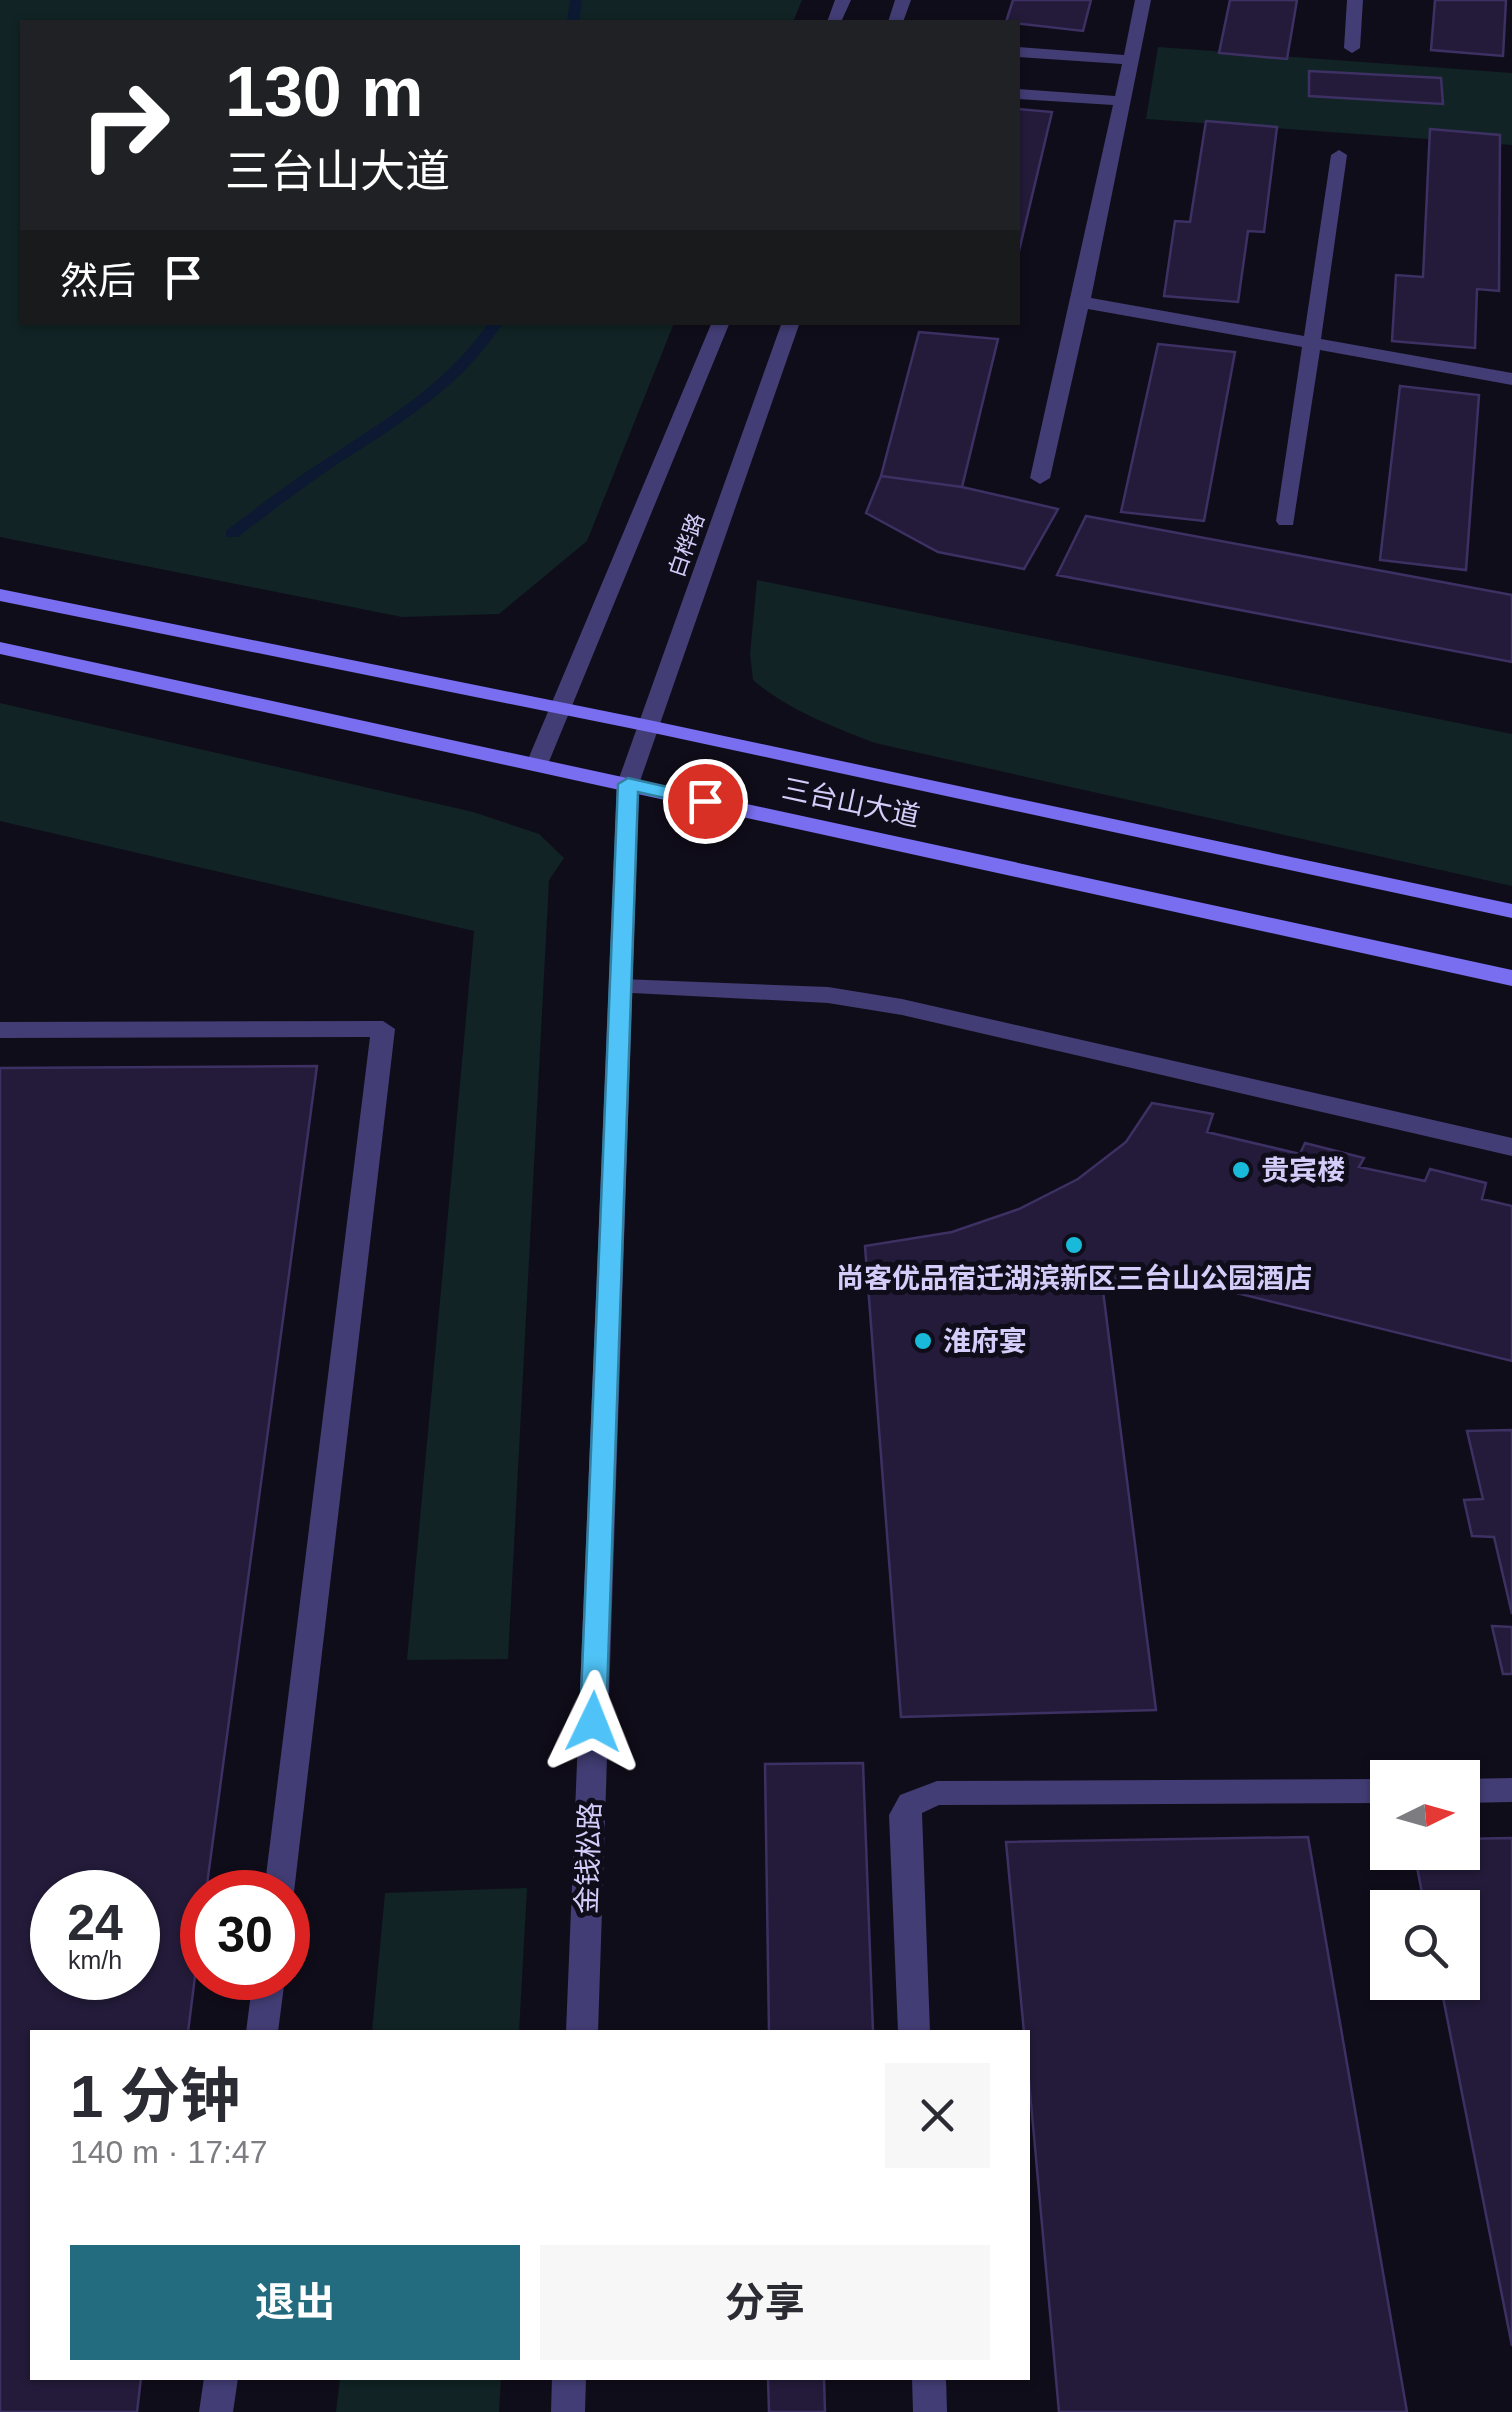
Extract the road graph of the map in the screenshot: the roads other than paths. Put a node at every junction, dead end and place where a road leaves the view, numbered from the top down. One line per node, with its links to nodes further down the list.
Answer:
1 (1142, 0): 5 (street)
2 (1354, 0): 3 (street)
3 (1352, 48)
4 (1020, 52): 5 (street)
5 (1130, 60): 7 (street)
6 (1020, 94): 7 (street)
7 (1122, 101): 9 (street)
8 (1339, 155): 12 (street)
9 (1081, 302): 12 (street); 14 (street)
10 (720, 325): 18 (street, 白桦路)
11 (790, 325): 19 (street, 白桦路)
12 (1311, 343): 13 (street); 15 (street)
13 (1512, 379)
14 (1040, 478)
15 (1286, 521)
16 (0, 596): 18 (main road, 三台山大道)
17 (0, 648): 20 (main road, 三台山大道)
18 (561, 708): 19 (main road, 三台山大道); 20 (street, 白桦路)
19 (650, 726): 21 (street, 白桦路); 22 (main road, 三台山大道)
20 (537, 764): 21 (main road, 三台山大道)
21 (628, 784): 23 (main road, 三台山大道); 24 (street, 金钱松路)
22 (1512, 911)
23 (1512, 978)
24 (620, 986): 26 (street); 33 (street, 金钱松路)
25 (0, 1030): 30 (street)
26 (1512, 1147)
27 (1480, 1790): 28 (street)
28 (1512, 1790)
29 (1370, 1791): 34 (street)
30 (282, 1870)
31 (266, 2000): 32 (street)
32 (262, 2030)
33 (582, 2030)
34 (914, 2030)
35 (221, 2380): 38 (street)
36 (569, 2380): 39 (street)
37 (929, 2380): 40 (street)
38 (216, 2412)
39 (568, 2412)
40 (930, 2412)

